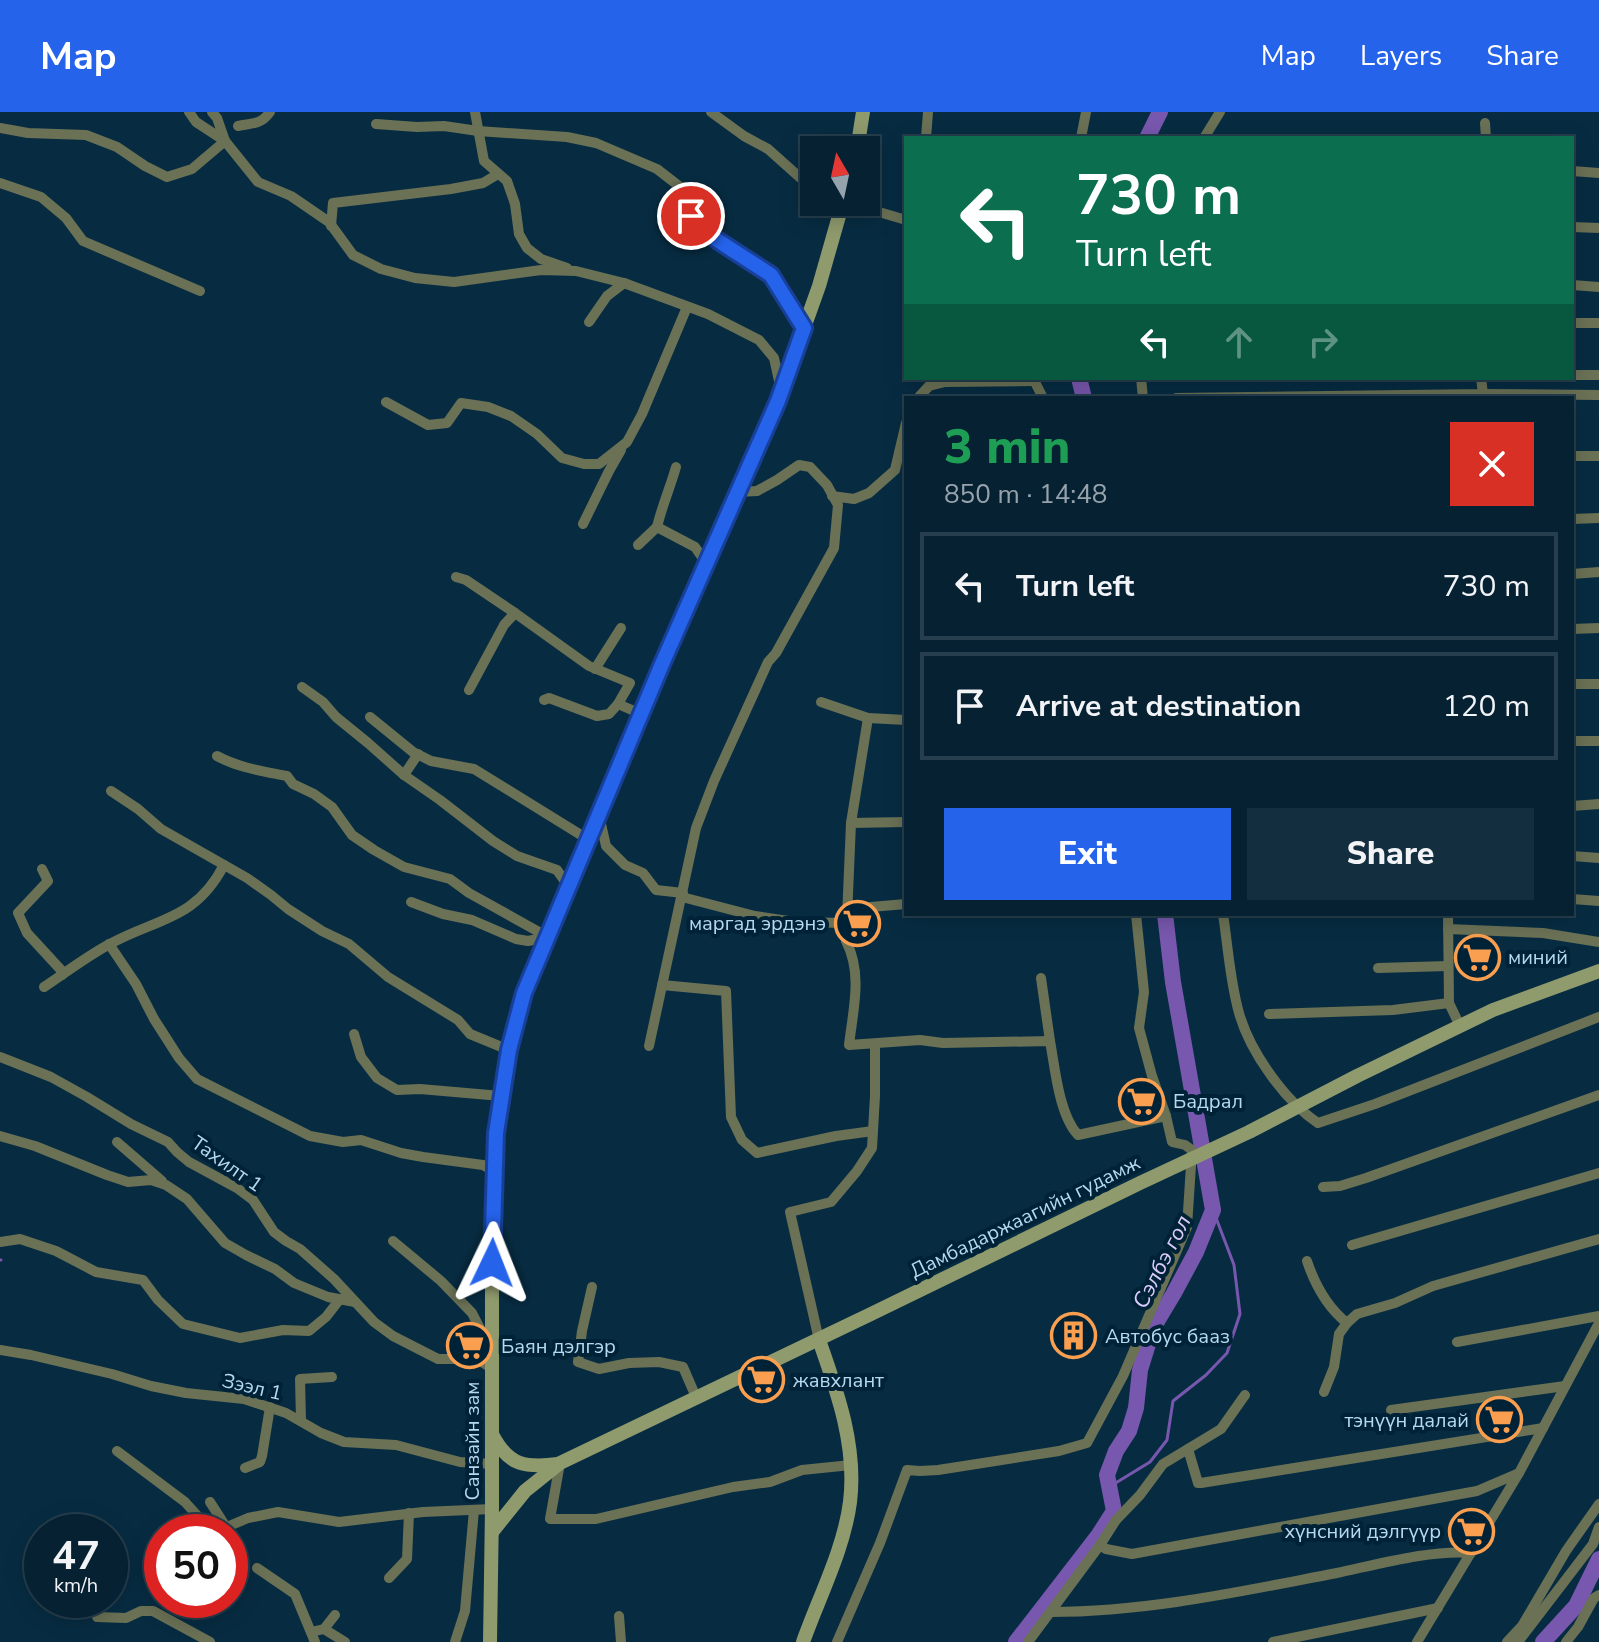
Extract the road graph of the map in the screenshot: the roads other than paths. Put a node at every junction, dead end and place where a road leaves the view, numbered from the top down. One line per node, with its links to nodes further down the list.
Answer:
1 (189, 112): 20 (street)
2 (212, 112): 20 (street)
3 (270, 112): 12 (street)
4 (475, 112): 14 (street)
5 (711, 112): 24 (street)
6 (863, 112): 15 (main road)
7 (928, 112): 16 (street)
8 (1086, 112): 17 (street)
9 (1220, 112): 18 (street)
10 (1485, 123): 19 (street)
11 (376, 124): 14 (street)
12 (238, 126)
13 (0, 128): 20 (street)
14 (478, 131): 23 (street); 41 (street)
15 (859, 136)
16 (926, 136)
17 (1081, 136)
18 (1205, 136)
19 (1486, 136)
20 (225, 141): 29 (street)
21 (1574, 171): 22 (street)
22 (1599, 173)
23 (498, 174): 29 (street); 32 (street)
24 (800, 178)
25 (0, 183): 36 (street)
26 (880, 212): 28 (street)
27 (839, 216): 41 (main road, Санзайн зам)
28 (904, 219)
29 (331, 226): 32 (street)
30 (1574, 227): 31 (street)
31 (1599, 228)
32 (576, 271): 33 (street)
33 (624, 283): 37 (street); 38 (street)
34 (1574, 285): 35 (street)
35 (1599, 287)
36 (200, 291)
37 (687, 307): 46 (street); 53 (street)
38 (589, 322)
39 (1574, 323): 40 (street)
40 (1599, 323)
41 (804, 328): 46 (main road, Санзайн зам)
42 (1574, 375): 43 (street)
43 (1599, 375)
44 (1034, 380): 49 (street)
45 (1481, 380): 47 (street)
46 (781, 392): 57 (main road, Санзайн зам)
47 (1483, 394): 48 (street); 50 (street)
48 (1599, 395)
49 (920, 396)
50 (1330, 396)
51 (386, 402): 53 (street)
52 (904, 432): 58 (street)
53 (627, 442): 61 (street)
54 (1574, 456): 55 (street)
55 (1599, 456)
56 (676, 467): 62 (street)
57 (737, 492): 58 (street); 64 (main road, Санзайн зам)
58 (832, 496): 101 (street)
59 (1599, 518): 60 (street)
60 (1574, 519)
61 (583, 524)
62 (657, 527): 63 (street); 64 (street)
63 (638, 545)
64 (706, 563): 80 (main road, Санзайн зам)
65 (1599, 572): 66 (street)
66 (1574, 574)
67 (456, 577): 68 (street)
68 (515, 613): 72 (street); 76 (street)
69 (621, 628): 72 (street)
70 (1599, 628): 71 (street)
71 (1574, 629)
72 (595, 669): 79 (street)
73 (1574, 684): 74 (street)
74 (1599, 684)
75 (302, 687): 88 (street)
76 (469, 690)
77 (544, 700): 79 (street)
78 (821, 702): 82 (street)
79 (618, 704): 80 (street)
80 (641, 714): 92 (main road, Санзайн зам)
81 (370, 717): 86 (street)
82 (868, 718): 83 (street); 94 (street)
83 (904, 720)
84 (1574, 741): 85 (street)
85 (1599, 741)
86 (418, 754): 88 (street); 95 (street)
87 (217, 756): 112 (street)
88 (404, 775): 100 (street)
89 (111, 791): 98 (street)
90 (1599, 804): 91 (street)
91 (1574, 806)
92 (599, 815): 95 (main road, Санзайн зам); 101 (street)
93 (904, 822): 94 (street)
94 (851, 823): 106 (street)
95 (589, 840): 100 (main road, Санзайн зам)
96 (1574, 856): 97 (street)
97 (1599, 858)
98 (224, 865): 114 (street); 130 (street)
99 (42, 869): 118 (street)
100 (569, 887): 112 (main road, Санзайн зам)
101 (683, 895): 110 (street); 120 (street)
102 (1574, 899): 103 (street)
103 (1599, 901)
104 (411, 902): 112 (street)
105 (904, 904): 106 (street)
106 (847, 909): 110 (street)
107 (1136, 916): 135 (street)
108 (1223, 916): 134 (street)
109 (1448, 916): 111 (street)
110 (846, 923): 128 (street)
111 (1448, 929): 113 (street); 115 (street)
112 (548, 937): 130 (main road, Санзайн зам)
113 (1599, 942)
114 (109, 944): 118 (street); 139 (street)
115 (1448, 966): 116 (street); 122 (street)
116 (1378, 968)
117 (1599, 971): 125 (main road, Дамбадаржаагийн гудамж)
118 (62, 975): 121 (street)
119 (1041, 978): 127 (street)
120 (662, 985): 129 (street); 136 (street)
121 (44, 987)
122 (1449, 1003): 123 (street); 125 (street)
123 (1269, 1014)
124 (1599, 1017): 134 (street)
125 (1460, 1026): 134 (main road, Дамбадаржаагийн гудамж)
126 (354, 1034): 133 (street)
127 (1050, 1041): 128 (street); 135 (street)
128 (875, 1044): 136 (street)
129 (649, 1046)
130 (509, 1050): 133 (main road, Санзайн зам)
131 (0, 1057): 150 (street, Тахилт 1)
132 (1599, 1095): 142 (street)
133 (501, 1096): 139 (main road, Санзайн зам)
134 (1299, 1106): 154 (main road, Дамбадаржаагийн гудамж)
135 (1166, 1116): 205 (street)
136 (873, 1131): 154 (street)
137 (0, 1136): 141 (street)
138 (117, 1142): 141 (street)
139 (494, 1171): 157 (main road, Санзайн зам)
140 (1599, 1173): 146 (street)
141 (166, 1185): 149 (street)
142 (1323, 1187)
143 (1599, 1239): 152 (street)
144 (393, 1241): 157 (street)
145 (0, 1242): 149 (street)
146 (1352, 1245)
147 (1307, 1261): 152 (street)
148 (592, 1287): 163 (street)
149 (340, 1299): 150 (street)
150 (355, 1302): 158 (street, Тахилт 1)
151 (1599, 1316): 155 (street)
152 (1347, 1323): 161 (street)
153 (1599, 1323): 160 (street)
154 (819, 1340): 163 (main road, Дамбадаржаагийн гудамж); 173 (main road)
155 (1457, 1342)
156 (0, 1350): 164 (street, Зээл 1)
157 (492, 1353): 158 (main road, Санзайн зам)
158 (493, 1369): 168 (main road, Санзайн зам)
159 (332, 1377): 166 (street)
160 (1565, 1386): 165 (street); 167 (street)
161 (1324, 1392)
162 (1245, 1395): 169 (street)
163 (696, 1397): 171 (main road, Дамбадаржаагийн гудамж)
164 (270, 1407): 166 (street, Зээл 1); 174 (street)
165 (1391, 1410)
166 (301, 1421): 172 (street, Зээл 1)
167 (1543, 1428): 169 (street); 175 (street)
168 (492, 1435): 171 (main road); 172 (main road, Санзайн зам)
169 (1188, 1449): 186 (street)
170 (117, 1451): 181 (street)
171 (560, 1463): 173 (street); 185 (main road, Дамбадаржаагийн гудамж)
172 (492, 1464): 178 (main road, Санзайн зам)
173 (851, 1465): 204 (main road)
174 (245, 1468)
175 (1519, 1473): 186 (street); 188 (street)
176 (210, 1502): 182 (street)
177 (1599, 1504): 209 (street)
178 (492, 1509): 179 (street); 185 (main road, Санзайн зам)
179 (474, 1510): 180 (street); 201 (street)
180 (409, 1513): 183 (street); 190 (street)
181 (197, 1514)
182 (218, 1514)
183 (248, 1518)
184 (1599, 1527): 187 (street)
185 (492, 1532): 202 (main road, Санзайн зам)
186 (1100, 1545): 193 (street)
187 (1595, 1547): 210 (street)
188 (1471, 1553): 192 (street); 193 (street)
189 (257, 1568): 198 (street)
190 (389, 1578)
191 (1599, 1595): 211 (street)
192 (1438, 1608): 207 (street); 208 (street)
193 (1051, 1612): 206 (street)
194 (335, 1615): 197 (street)
195 (619, 1616): 203 (street)
196 (128, 1617): 199 (street)
197 (324, 1629): 198 (street); 200 (street)
198 (313, 1637)
199 (210, 1642)
200 (345, 1642)
201 (455, 1642)
202 (490, 1642)
203 (621, 1642)
204 (803, 1642)
205 (837, 1642)
206 (1028, 1642)
207 (1273, 1642)
208 (1417, 1642)
209 (1507, 1642)
210 (1518, 1642)
211 (1566, 1642)

